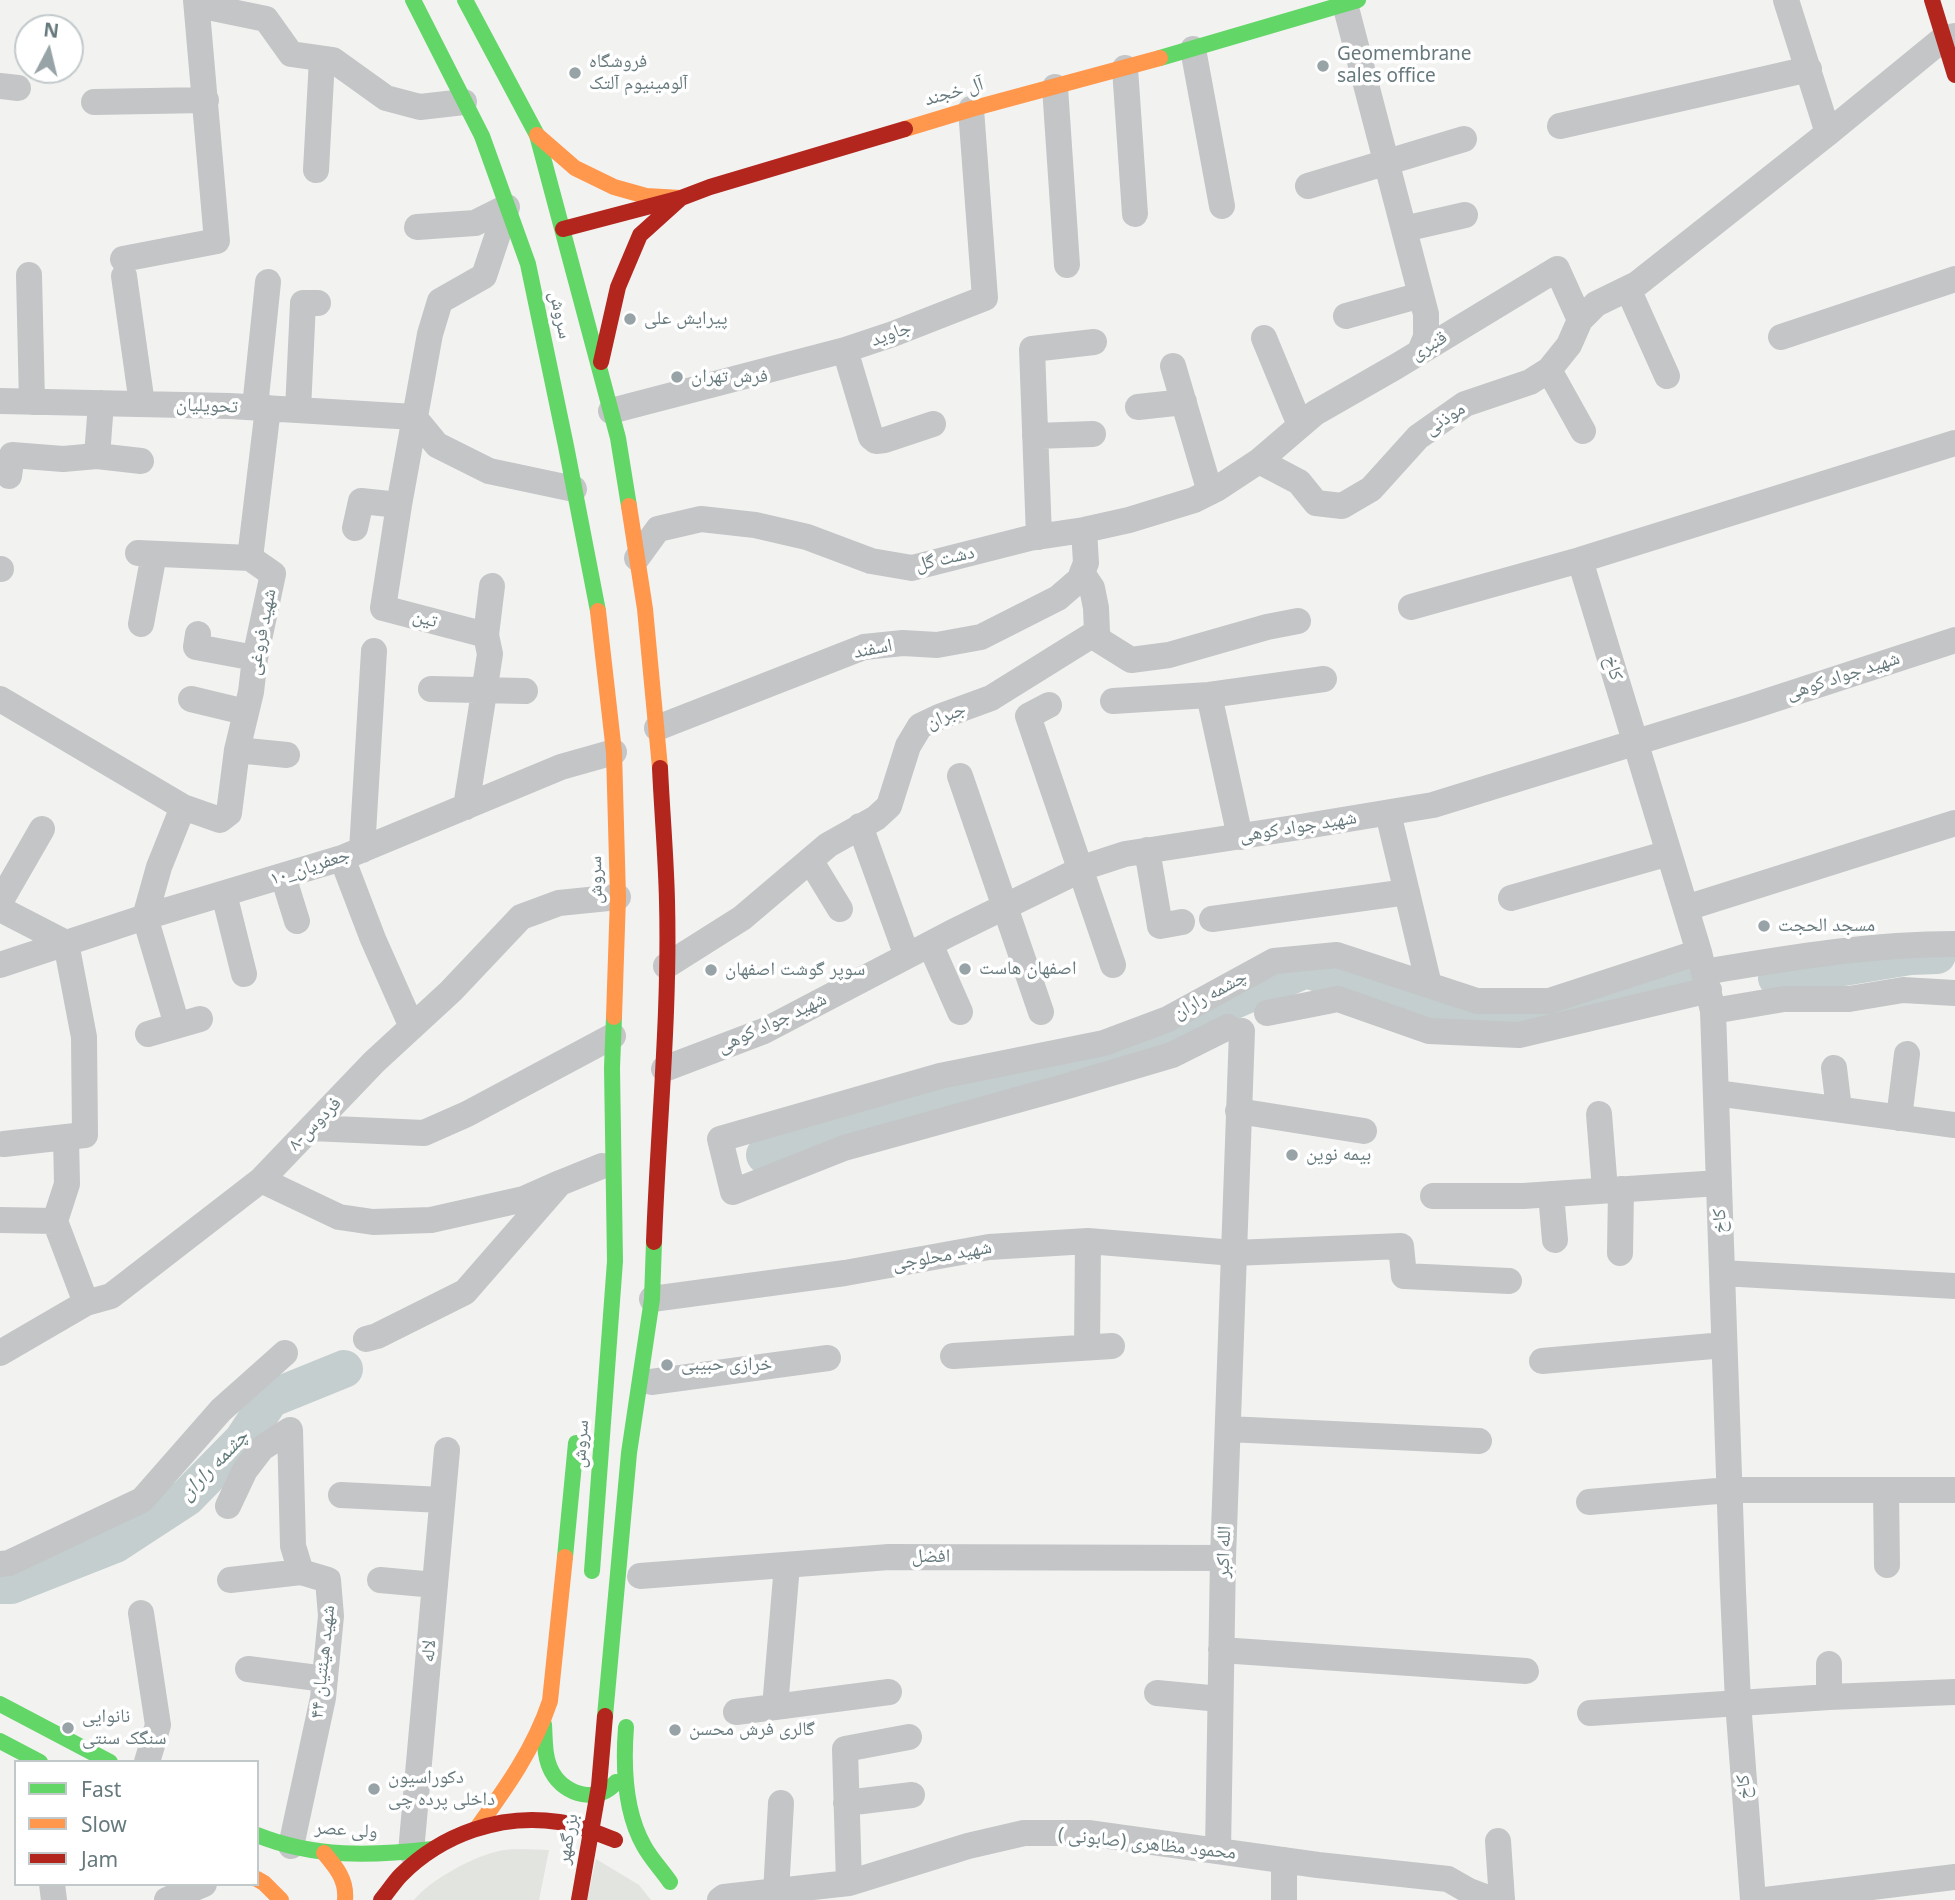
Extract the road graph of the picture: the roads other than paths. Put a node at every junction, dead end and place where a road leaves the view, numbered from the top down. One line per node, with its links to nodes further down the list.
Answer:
1 (413, 0): 16 (main road, سروش)
2 (1786, 0): 11 (street)
3 (1931, 0): 7 (main road)
4 (468, 1): 20 (main road, سروش)
5 (1352, 2): 8 (main road, آل خجند); 22 (street)
6 (197, 3): 9 (street); 14 (street)
7 (1949, 37): 12 (main road); 19 (street, موذنی)
8 (1193, 49): 10 (main road, آل خجند); 26 (street)
9 (323, 59): 16 (street); 23 (street)
10 (1125, 68): 13 (main road, آل خجند); 28 (street)
11 (1809, 69): 18 (street); 19 (street)
12 (1955, 75)
13 (1055, 87): 17 (main road, آل خجند); 33 (street)
14 (206, 100): 15 (street); 55 (street)
15 (94, 102)
16 (464, 102): 27 (main road, سروش)
17 (971, 109): 25 (main road, آل خجند); 45 (street, جاوید)
18 (1560, 126)
19 (1828, 133): 37 (street, موذنی)
20 (537, 135): 25 (main road); 32 (main road, سروش)
21 (1464, 139): 22 (street)
22 (1387, 164): 24 (street); 31 (street)
23 (316, 170)
24 (1308, 186)
25 (681, 198): 32 (main road, آل خجند); 48 (main road)
26 (1222, 206)
27 (507, 207): 30 (street); 60 (street, تین); 71 (main road, سروش)
28 (1135, 214)
29 (1465, 215): 31 (street)
30 (417, 227)
31 (1404, 229): 38 (street)
32 (558, 231): 48 (main road, سروش)
33 (1067, 265)
34 (29, 275): 52 (street)
35 (1955, 279): 42 (street)
36 (268, 282): 57 (street)
37 (1628, 289): 41 (street, موذنی); 50 (street)
38 (1421, 295): 40 (street); 46 (street)
39 (318, 303): 58 (street)
40 (1346, 316)
41 (1580, 320): 46 (street, قنبری); 49 (street, موذنی)
42 (1781, 337)
43 (1264, 338): 62 (street)
44 (1094, 342): 65 (street)
45 (845, 350): 59 (street, جاوید); 61 (street)
46 (1420, 351): 62 (street, قنبری)
47 (1173, 366): 53 (street)
48 (600, 368): 59 (main road, سروش)
49 (1549, 370): 63 (street); 68 (street, موذنی)
50 (1667, 376)
51 (0, 401): 52 (street, تحویلیان)
52 (32, 402): 54 (street, تحویلیان)
53 (1184, 402): 56 (street); 72 (street)
54 (101, 403): 55 (street, تحویلیان); 67 (street)
55 (142, 404): 57 (street, تحویلیان)
56 (1138, 407)
57 (262, 408): 58 (street, تحویلیان); 77 (street)
58 (298, 410): 60 (street, تحویلیان)
59 (611, 411): 78 (main road, سروش)
60 (414, 417): 71 (street); 73 (street, تین)
61 (933, 424)
62 (1300, 425): 68 (street, قنبری)
63 (1583, 431)
64 (1093, 434): 65 (street)
65 (1035, 436): 76 (street)
66 (1955, 443): 79 (street)
67 (97, 456): 69 (street); 70 (street)
68 (1259, 460): 72 (street, دشت گل)
69 (141, 461)
70 (9, 476)
71 (574, 489): 104 (main road, سروش)
72 (1210, 492): 75 (street, دشت گل)
73 (399, 505): 74 (street); 87 (street, تین)
74 (355, 528)
75 (1084, 530): 76 (street, دشت گل); 80 (street)
76 (1039, 537): 78 (street, دشت گل)
77 (250, 558): 84 (street); 90 (street, شهید فروغی)
78 (637, 558): 101 (main road, سروش)
79 (1580, 560): 82 (street); 102 (street, کاخ)
80 (1083, 573): 85 (street); 101 (street, اسفند)
81 (492, 586): 87 (street)
82 (1411, 607)
83 (1298, 621): 85 (street)
84 (142, 624)
85 (1097, 632): 111 (street, جبران)
86 (198, 634): 90 (street)
87 (486, 635): 93 (street)
88 (1955, 640): 102 (street, شهید جواد کوهی)
89 (374, 651): 116 (street)
90 (255, 658): 100 (street, شهید فروغی)
91 (1324, 678): 95 (street)
92 (431, 689): 93 (street)
93 (484, 690): 94 (street); 108 (street)
94 (525, 691)
95 (1209, 695): 98 (street); 113 (street)
96 (0, 699): 107 (street)
97 (191, 699): 100 (street)
98 (1113, 701)
99 (1049, 705): 118 (street)
100 (245, 712): 103 (street, شهید فروغی)
101 (657, 728): 138 (main road, سروش)
102 (1635, 742): 109 (street, شهید جواد کوهی); 115 (street, کاخ)
103 (237, 750): 105 (street); 107 (street, شهید فروغی)
104 (614, 751): 108 (street, ۱۰_جعفریان); 122 (main road, سروش)
105 (287, 755)
106 (960, 776): 125 (street)
107 (183, 807): 129 (street)
108 (466, 807): 116 (street, ۱۰_جعفریان)
109 (1388, 813): 113 (street, شهید جواد کوهی); 120 (street)
110 (1955, 823): 126 (street)
111 (860, 827): 117 (street, جبران); 135 (street)
112 (42, 829): 124 (street)
113 (1240, 836): 114 (street, شهید جواد کوهی)
114 (1147, 850): 118 (street, شهید جواد کوهی); 132 (street)
115 (1669, 853): 123 (street); 126 (street, کاخ)
116 (352, 854): 119 (street, ۱۰_جعفریان); 146 (street)
117 (810, 860): 128 (street); 138 (street, جبران)
118 (1081, 869): 125 (street, شهید جواد کوهی); 137 (street)
119 (283, 876): 121 (street, ۱۰_جعفریان); 131 (street)
120 (1407, 892): 130 (street); 141 (street)
121 (224, 894): 129 (street, ۱۰_جعفریان); 139 (street)
122 (618, 897): 146 (street, ۸-فردوس); 149 (main road, سروش)
123 (1511, 898)
124 (0, 902)
125 (1004, 907): 135 (street, شهید جواد کوهی); 144 (street)
126 (1686, 908): 140 (street, کاخ)
127 (0, 909): 133 (street)
128 (840, 909)
129 (145, 916): 133 (street, ۱۰_جعفریان); 148 (street)
130 (1212, 919)
131 (297, 921)
132 (1182, 922)
133 (66, 943): 136 (street, ۱۰_جعفریان); 162 (street)
134 (1955, 944): 140 (street)
135 (918, 950): 143 (street); 153 (street, شهید جواد کوهی)
136 (0, 965)
137 (1112, 965)
138 (666, 966): 153 (main road, سروش)
139 (244, 974)
140 (1706, 981): 141 (street, چشمه راران); 142 (street); 145 (street); 154 (street, کاخ)
141 (1429, 985): 147 (street, چشمه راران)
142 (1955, 993)
143 (960, 1012)
144 (1041, 1012)
145 (1267, 1013)
146 (412, 1027): 160 (street, ۸-فردوس)
147 (1235, 1029): 156 (street, الله اکبر)
148 (148, 1034)
149 (613, 1036): 151 (main road, سروش); 160 (street)
150 (1908, 1054): 158 (street)
151 (612, 1068): 164 (main road); 210 (main road, سروش)
152 (1833, 1068): 155 (street)
153 (664, 1069): 181 (main road, سروش)
154 (1716, 1093): 155 (street); 167 (street, کاخ)
155 (1839, 1110): 158 (street)
156 (1238, 1111): 161 (street); 177 (street, الله اکبر)
157 (1599, 1114): 168 (street)
158 (1899, 1118): 159 (street)
159 (1955, 1125)
160 (311, 1128): 165 (street, ۸-فردوس)
161 (1364, 1131)
162 (66, 1137): 163 (street); 173 (street)
163 (4, 1144)
164 (602, 1166): 166 (street); 171 (main road)
165 (261, 1180): 166 (street); 182 (street, ۸-فردوس)
166 (560, 1182): 183 (street)
167 (1719, 1182): 168 (street); 178 (street, کاخ)
168 (1613, 1189): 169 (street); 176 (street)
169 (1551, 1194): 170 (street); 174 (street)
170 (1433, 1196)
171 (598, 1206)
172 (0, 1220): 173 (street)
173 (55, 1221): 182 (street)
174 (1555, 1240)
175 (1088, 1241): 177 (street, شهید محلوجی); 181 (street, شهید محلوجی); 187 (street)
176 (1620, 1253)
177 (1234, 1254): 179 (street, شهید محلوجی); 192 (street, الله اکبر)
178 (1722, 1273): 180 (street); 184 (street, کاخ)
179 (1509, 1282)
180 (1955, 1286)
181 (652, 1299): 190 (main road); 236 (main road, سروش)
182 (86, 1303): 185 (street, ۸-فردوس)
183 (366, 1339)
184 (1724, 1345): 189 (street); 195 (street, کاخ)
185 (0, 1353)
186 (285, 1353): 203 (street)
187 (953, 1356)
188 (828, 1358): 190 (street)
189 (1542, 1361)
190 (652, 1394)
191 (578, 1422): 229 (main road)
192 (1228, 1429): 193 (street); 202 (street, الله اکبر)
193 (1479, 1441)
194 (447, 1450): 199 (street, لاله)
195 (1729, 1490): 196 (street); 200 (street); 223 (street, کاخ)
196 (1886, 1490): 197 (street); 205 (street)
197 (1955, 1490)
198 (341, 1495): 199 (street)
199 (442, 1500): 211 (street, لاله)
200 (1589, 1503)
201 (228, 1506): 206 (street)
202 (1223, 1558): 204 (street, افضل); 213 (street, الله اکبر)
203 (0, 1564)
204 (787, 1565): 207 (street, افضل); 225 (street)
205 (1887, 1565)
206 (301, 1572): 208 (street); 217 (street, شهید هیئتیان ۴۴)
207 (640, 1576)
208 (230, 1580)
209 (380, 1580): 211 (street)
210 (592, 1580)
211 (435, 1586): 246 (street, لاله)
212 (141, 1613): 234 (street)
213 (1221, 1650): 216 (street); 222 (street, الله اکبر)
214 (1829, 1664): 221 (street)
215 (248, 1669): 217 (street)
216 (1525, 1671)
217 (325, 1679): 245 (street, شهید هیئتیان ۴۴)
218 (889, 1692): 225 (street)
219 (1955, 1692): 221 (street)
220 (1157, 1693): 222 (street)
221 (1829, 1697): 223 (street)
222 (1220, 1699): 247 (street, الله اکبر)
223 (1738, 1702): 228 (street); 264 (street, کاخ)
224 (0, 1704): 233 (main road)
225 (775, 1707): 227 (street)
226 (627, 1712): 235 (main road)
227 (736, 1712)
228 (1590, 1713)
229 (544, 1724): 236 (main road); 241 (main road)
230 (909, 1737): 240 (street)
231 (0, 1741): 232 (main road)
232 (36, 1760)
233 (106, 1760)
234 (148, 1760)
235 (625, 1764): 236 (main road); 241 (main road)
236 (606, 1787): 259 (main road, بزرگمهر)
237 (912, 1795): 240 (street)
238 (575, 1796): 243 (main road, بزرگمهر)
239 (781, 1803): 254 (street)
240 (846, 1803): 252 (street)
241 (477, 1828): 246 (main road)
242 (259, 1836): 245 (main road, ولی عصر)
243 (567, 1840)
244 (1498, 1841): 263 (street)
245 (291, 1846): 248 (main road, ولی عصر)
246 (422, 1850): 248 (main road, ولی عصر); 258 (main road)
247 (1217, 1851): 249 (street, محمود مظاهری (صابونی )); 252 (street, محمود مظاهری (صابونی ))
248 (324, 1853): 257 (main road)
249 (1284, 1860): 261 (street); 262 (street, محمود مظاهری (صابونی ))
250 (1955, 1877): 265 (street)
251 (259, 1880): 256 (main road)
252 (849, 1883): 254 (street, محمود مظاهری (صابونی ))
253 (199, 1886): 255 (street)
254 (776, 1893): 260 (street, محمود مظاهری (صابونی ))
255 (167, 1900)
256 (281, 1900)
257 (345, 1900)
258 (381, 1900)
259 (579, 1900)
260 (720, 1900)
261 (1284, 1900)
262 (1493, 1900)
263 (1502, 1900)
264 (1753, 1900)
265 (1765, 1900)

